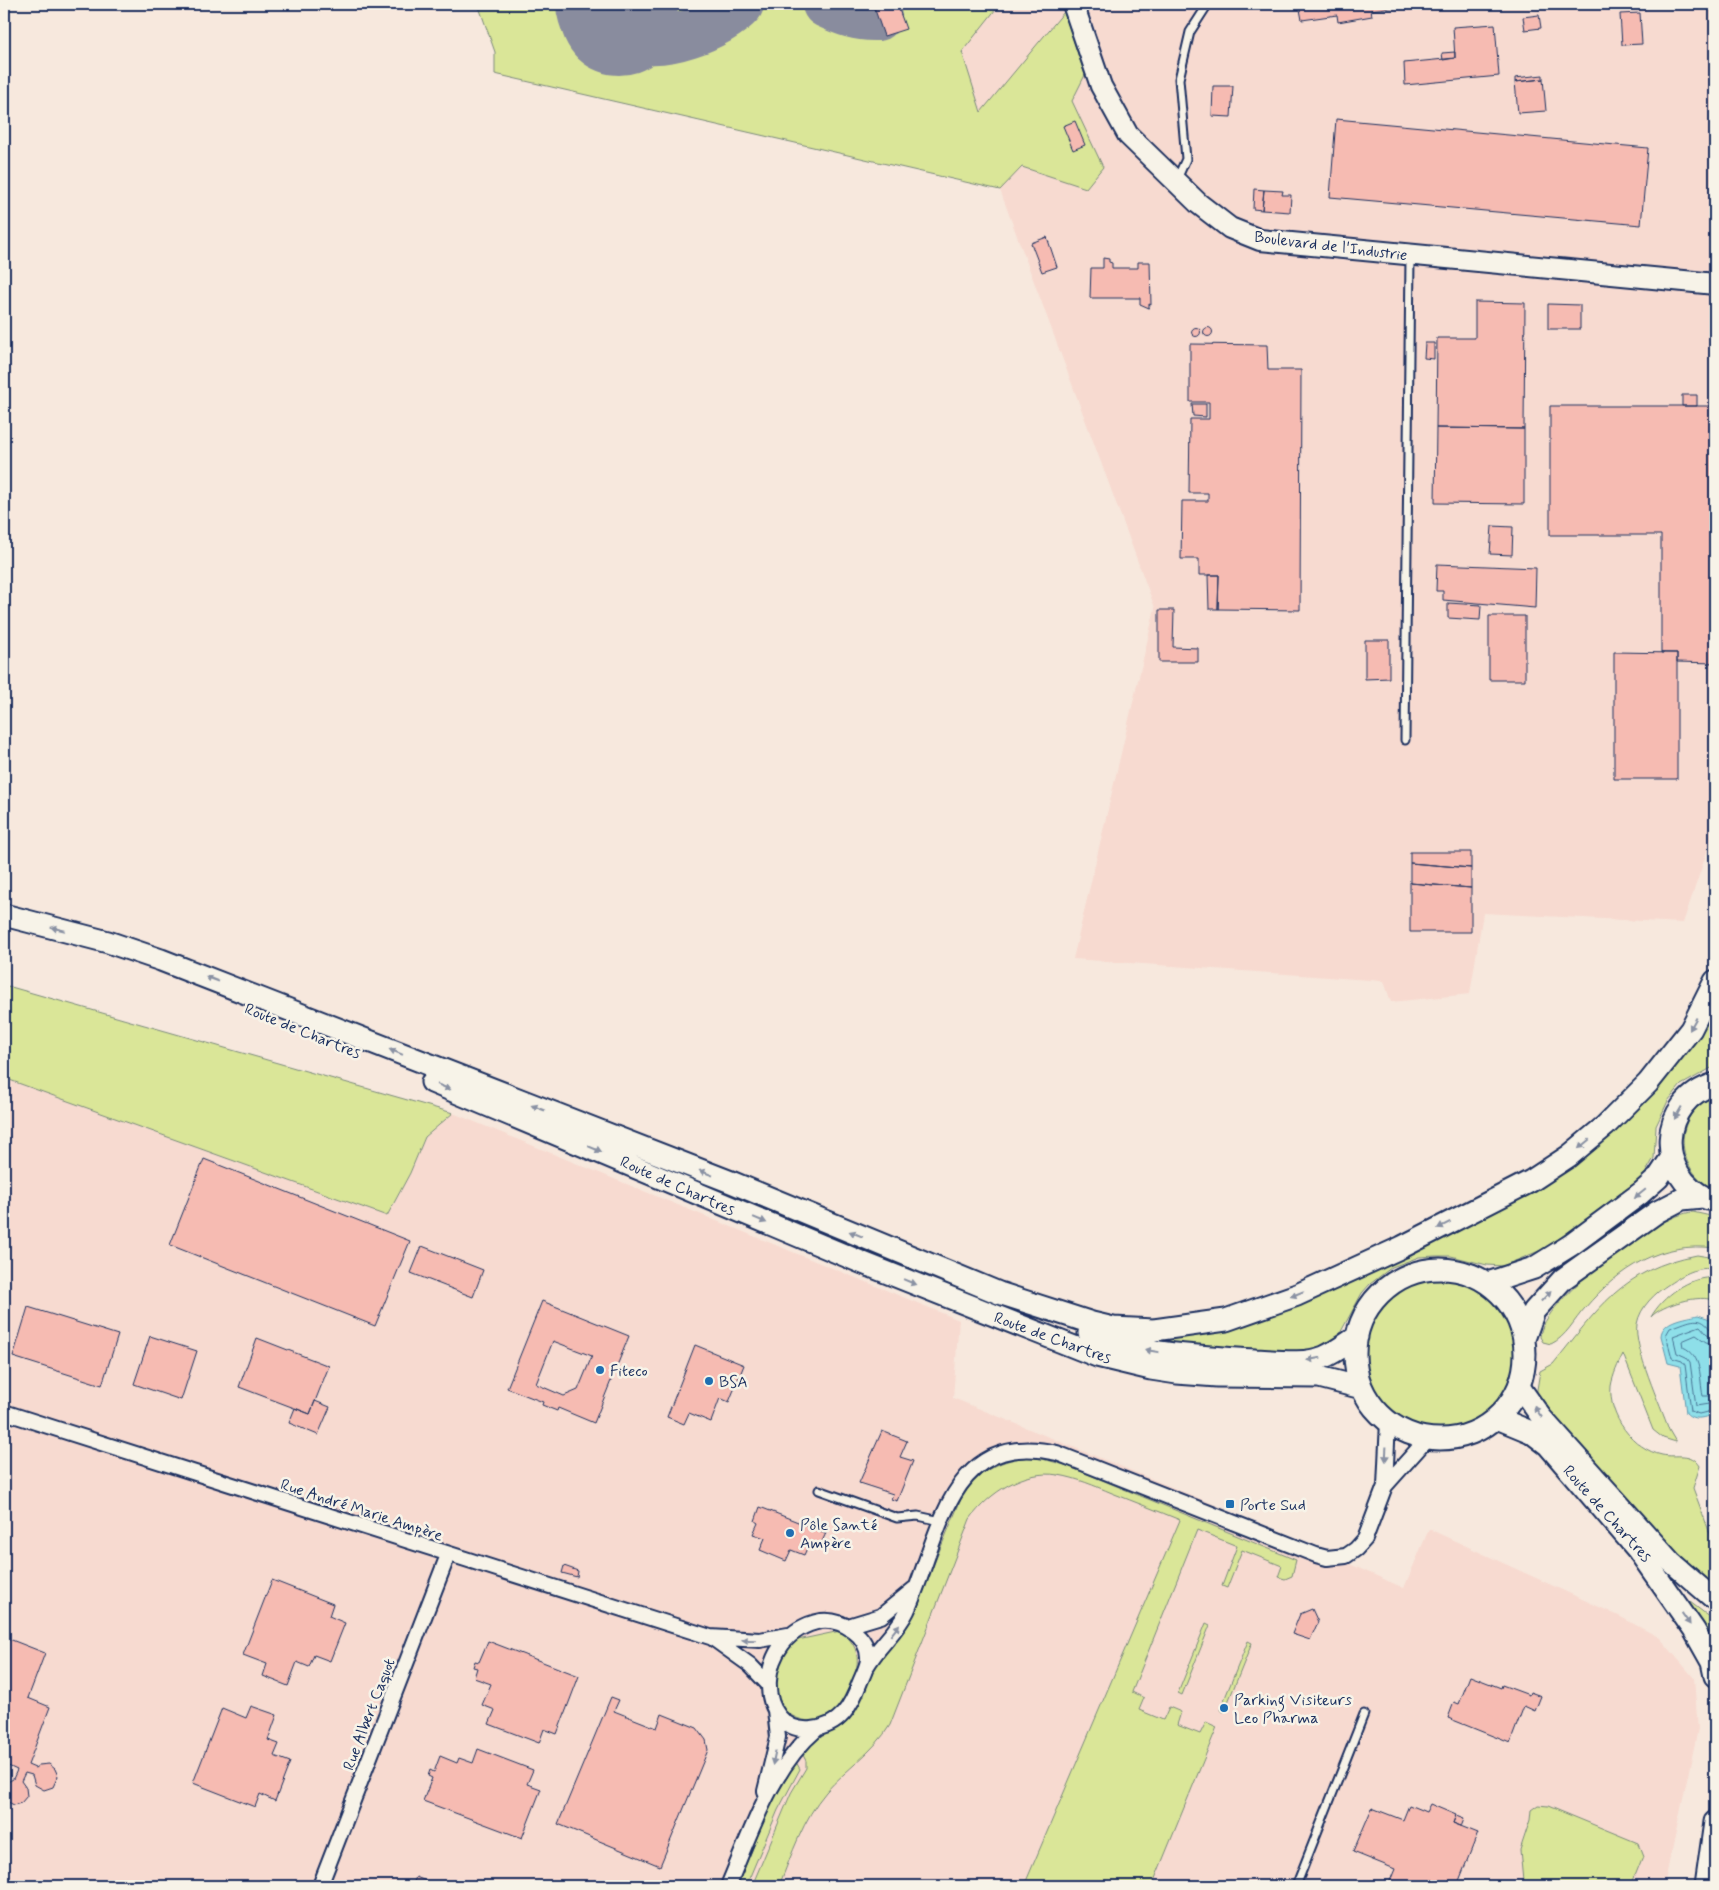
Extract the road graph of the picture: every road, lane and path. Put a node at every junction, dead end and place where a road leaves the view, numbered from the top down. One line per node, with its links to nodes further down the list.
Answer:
1 (1073, 4): 3 (street, Boulevard de l'Industrie)
2 (1208, 4): 3 (lane)
3 (1176, 182): 4 (street, Boulevard de l'Industrie)
4 (1410, 254): 5 (street, Boulevard de l'Industrie); 6 (lane)
5 (1715, 283)
6 (1405, 740)
7 (4, 915): 14 (main road, one-way to 7)
8 (4, 930): 18 (main road, Route de Chartres, one-way to 18)
9 (1715, 980): 14 (main road, one-way to 14)
10 (1715, 1084): 11 (main road, one-way to 11)
11 (1672, 1157): 12 (main road); 13 (main road, one-way to 13)
12 (1709, 1199): 16 (main road, one-way to 12)
13 (1488, 1283): 15 (main road); 16 (main road)
14 (999, 1292): 15 (main road, Route de Chartres, one-way to 14)
15 (1357, 1337): 18 (main road)
16 (1524, 1339): 17 (main road)
17 (1519, 1386): 20 (main road); 29 (street, Route de Chartres, one-way to 17)
18 (1362, 1388): 21 (main road)
19 (4, 1412): 27 (street, Rue André Marie Ampère)
20 (1497, 1418): 22 (main road); 26 (main road, Route de Chartres)
21 (1388, 1421): 22 (main road); 23 (street, one-way to 23)
22 (1428, 1438): 23 (street)
23 (1385, 1486): 25 (street)
24 (819, 1490): 25 (lane)
25 (941, 1521): 28 (street)
26 (1638, 1550): 30 (street, Route de Chartres); 35 (main road, one-way to 35)
27 (448, 1555): 33 (street, Rue André Marie Ampère); 42 (street, Rue Albert Caquot)
28 (915, 1589): 31 (street); 34 (street, one-way to 28)
29 (1715, 1600)
30 (1715, 1616)
31 (848, 1626): 32 (street); 34 (street)
32 (788, 1635): 33 (street, Rue André Marie Ampère, one-way to 33); 36 (street)
33 (710, 1637): 36 (street, Rue André Marie Ampère)
34 (867, 1666): 39 (street)
35 (1715, 1676)
36 (768, 1684): 37 (street)
37 (775, 1710): 39 (street); 40 (street, one-way to 40)
38 (1364, 1714): 44 (lane)
39 (817, 1728): 40 (street)
40 (759, 1814): 43 (street)
41 (1715, 1822): 45 (main road)
42 (320, 1886)
43 (728, 1886)
44 (1296, 1886)
45 (1706, 1886)

